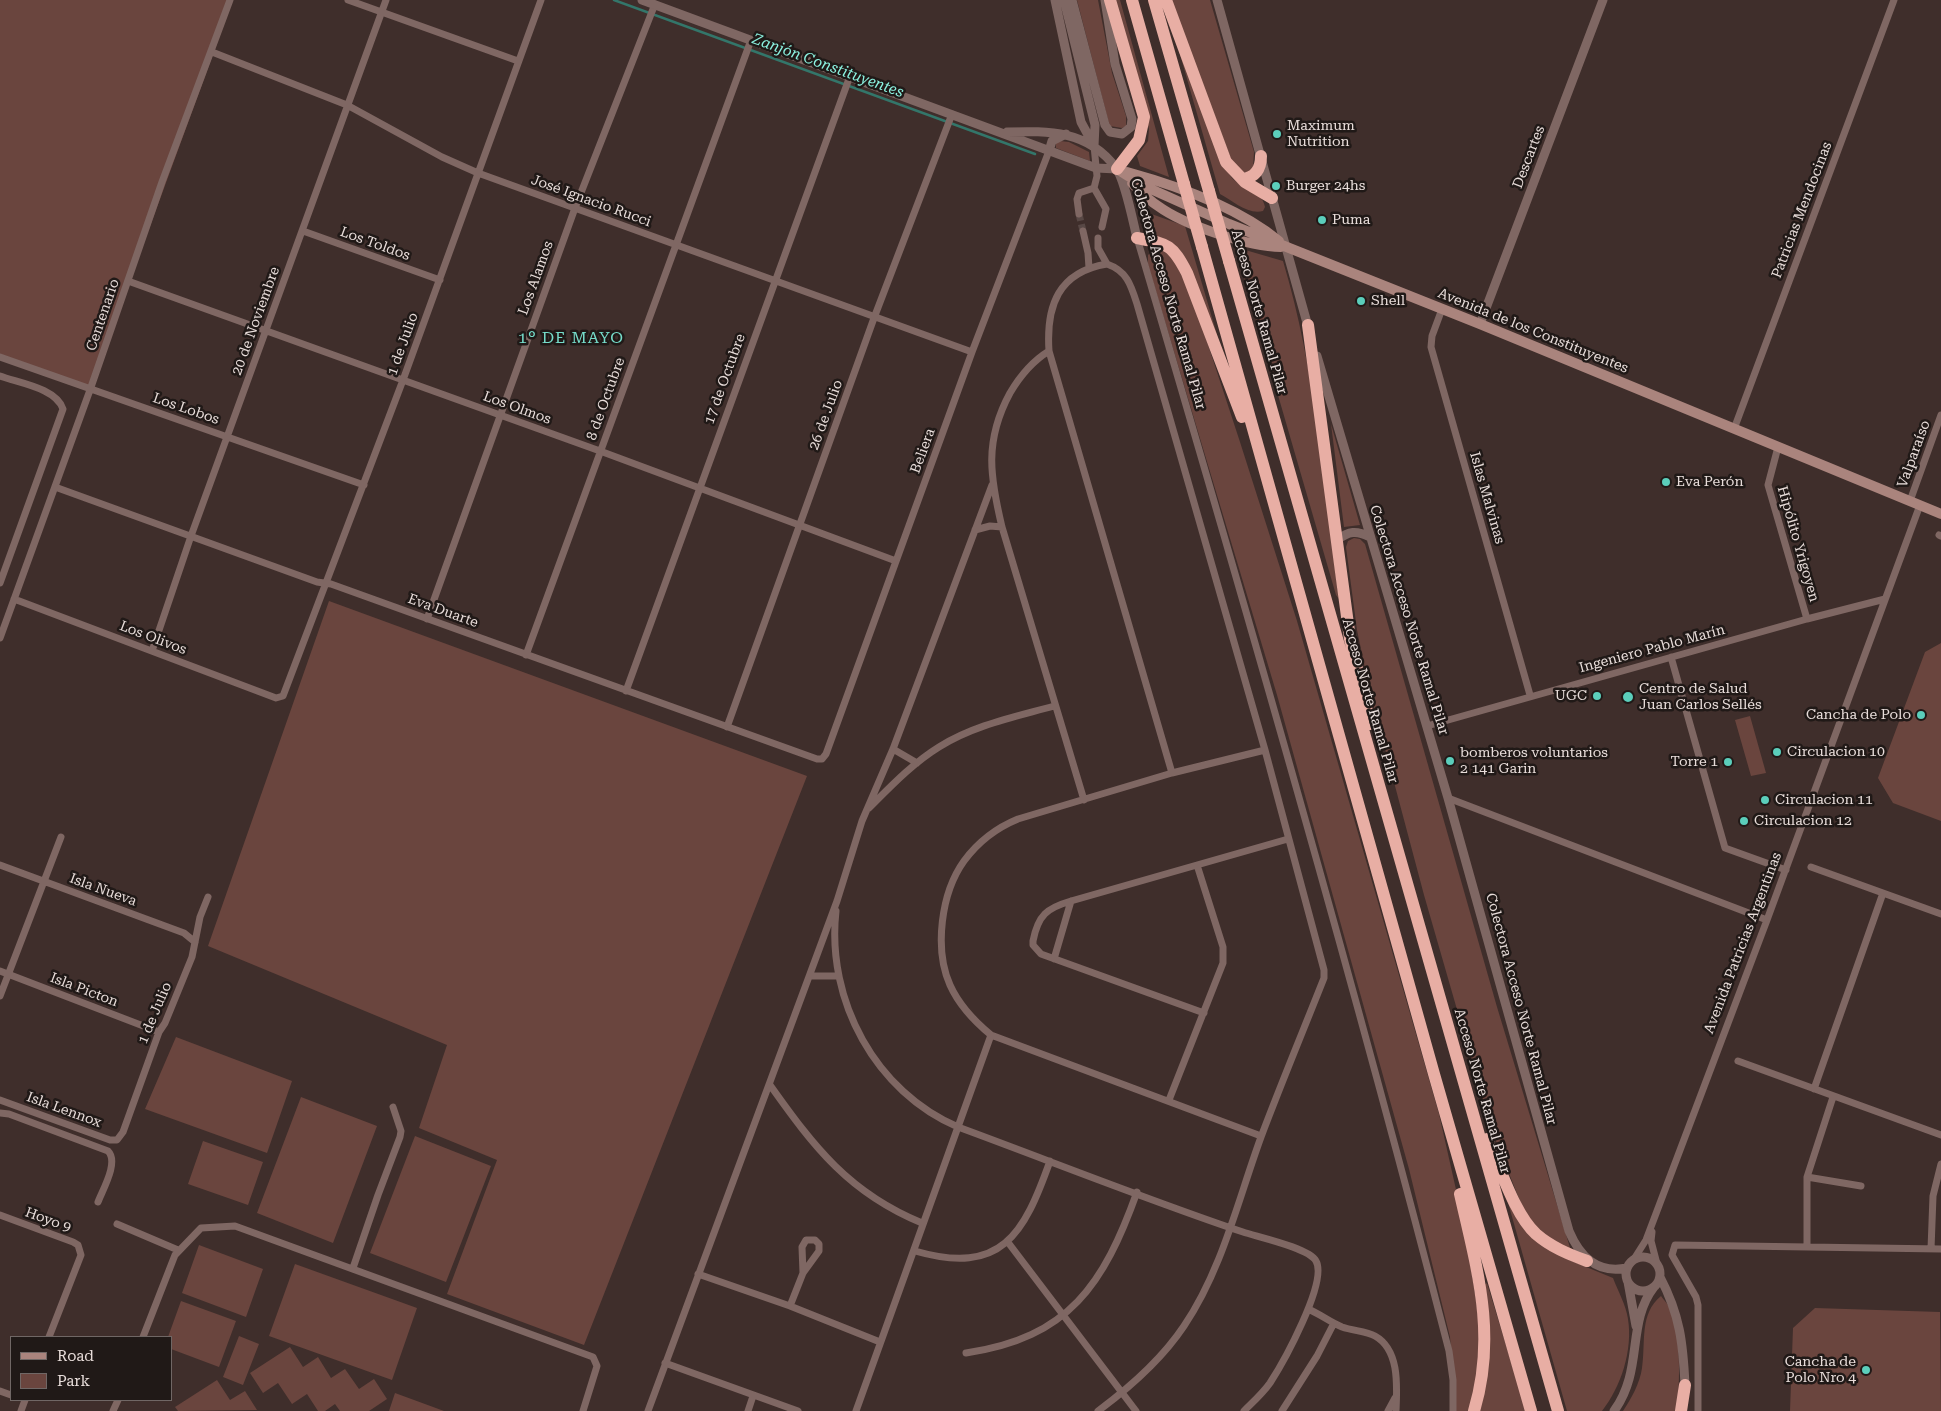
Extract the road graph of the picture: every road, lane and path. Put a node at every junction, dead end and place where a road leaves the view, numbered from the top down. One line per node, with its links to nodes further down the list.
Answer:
1 (230, 0): 20 (street, Centenario)
2 (348, 0): 18 (street)
3 (386, 0): 18 (street, 20 de Noviembre)
4 (541, 0): 21 (street, 1 de Julio)
5 (642, 0): 17 (street, Avenida de los Constituyentes)
6 (1055, 0): 27 (street)
7 (1064, 0): 27 (street)
8 (1072, 0): 9 (street)
9 (1105, 0)
10 (1110, 0): 31 (highway)
11 (1132, 0): 71 (highway, bridge)
12 (1154, 0): 119 (highway, Acceso Norte Ramal Pilar, bridge)
13 (1166, 0): 33 (highway)
14 (1217, 0): 29 (street, Colectora Acceso Norte Ramal Pilar)
15 (1603, 0): 52 (street, Descartes)
16 (1894, 0): 63 (street, Patricias Mendocinas)
17 (654, 7): 19 (street, Avenida de los Constituyentes); 36 (street, Los Alamos)
18 (381, 12): 21 (street); 23 (street, 20 de Noviembre)
19 (750, 42): 22 (street, Avenida de los Constituyentes); 43 (street, 8 de Octubre)
20 (212, 52): 23 (street, José Ignacio Rucci); 48 (street, Centenario)
21 (518, 61): 32 (street, 1 de Julio)
22 (849, 78): 24 (street, Avenida de los Constituyentes); 49 (street, 17 de Octubre)
23 (346, 105): 32 (street, José Ignacio Rucci); 39 (street, 20 de Noviembre)
24 (951, 116): 25 (street, Avenida de los Constituyentes); 51 (street, 26 de Julio)
25 (1002, 132): 26 (street, Avenida de los Constituyentes); 28 (street, Avenida de los Constituyentes)
26 (1066, 134): 27 (street, Avenida de los Constituyentes); 28 (street)
27 (1094, 146): 30 (street); 31 (street, Avenida de los Constituyentes)
28 (1048, 151): 30 (street, Avenida de los Constituyentes); 56 (street, Beliera)
29 (1261, 156): 33 (highway); 35 (street, Colectora Acceso Norte Ramal Pilar)
30 (1096, 168): 31 (street, Avenida de los Constituyentes); 34 (street)
31 (1117, 169): 42 (street, Colectora Acceso Norte Ramal Pilar); 44 (main road, Avenida de los Constituyentes); 44 (main road)
32 (478, 173): 36 (street, José Ignacio Rucci); 47 (street, 1 de Julio)
33 (1242, 180): 35 (highway)
34 (1094, 188): 37 (street); 38 (street)
35 (1272, 198): 44 (street, Colectora Acceso Norte Ramal Pilar)
36 (575, 208): 43 (street, José Ignacio Rucci); 61 (street, Los Alamos)
37 (1080, 214)
38 (1102, 227)
39 (302, 231): 47 (street, Los Toldos); 54 (street, 20 de Noviembre)
40 (1083, 231): 46 (street)
41 (1098, 238): 45 (street)
42 (1137, 238): 71 (highway); 196 (street, Colectora Acceso Norte Ramal Pilar)
43 (675, 245): 49 (street, José Ignacio Rucci); 66 (street, 8 de Octubre)
44 (1286, 247): 50 (main road, Avenida de los Constituyentes); 53 (street, Colectora Acceso Norte Ramal Pilar)
45 (1107, 264): 46 (street); 99 (street)
46 (1089, 268): 55 (street)
47 (440, 280): 59 (street, 1 de Julio)
48 (128, 281): 54 (street, Los Olmos); 60 (street, Centenario)
49 (774, 282): 51 (street, José Ignacio Rucci); 70 (street, 17 de Octubre)
50 (1442, 309): 52 (main road, Avenida de los Constituyentes); 93 (street, Islas Malvinas)
51 (874, 318): 56 (street, José Ignacio Rucci); 75 (street, 26 de Julio)
52 (1480, 324): 63 (main road, Avenida de los Constituyentes)
53 (1308, 325): 79 (street, Colectora Acceso Norte Ramal Pilar); 80 (highway)
54 (266, 330): 59 (street, Los Olmos); 64 (street, 20 de Noviembre)
55 (1049, 351): 68 (street); 102 (street)
56 (972, 352): 81 (street, Beliera)
57 (0, 358): 60 (street, Los Lobos)
58 (0, 376): 82 (street)
59 (403, 380): 61 (street, Los Olmos); 67 (street, 1 de Julio)
60 (90, 390): 64 (street, Los Lobos); 69 (street, Centenario)
61 (500, 415): 66 (street, Los Olmos); 86 (street, Los Alamos)
62 (1941, 415): 72 (street, Valparaíso)
63 (1734, 429): 65 (main road, Avenida de los Constituyentes)
64 (228, 437): 67 (street, Los Lobos); 78 (street, 20 de Noviembre)
65 (1778, 447): 72 (main road, Avenida de los Constituyentes); 87 (street, Hipólito Yrigoyen)
66 (600, 451): 70 (street, Los Olmos); 90 (street, 8 de Octubre)
67 (364, 485): 83 (street, 1 de Julio)
68 (992, 485): 76 (street); 77 (street)
69 (55, 487): 78 (street, Eva Duarte); 84 (street, Centenario)
70 (699, 488): 75 (street, Los Olmos); 92 (street, 17 de Octubre)
71 (1272, 497): 131 (highway)
72 (1910, 501): 73 (main road, Avenida de los Constituyentes)
73 (1920, 505): 74 (main road, Avenida de los Constituyentes); 85 (street, Avenida Patricias Argentinas)
74 (1941, 514)
75 (799, 526): 81 (street, Los Olmos); 97 (street, 26 de Julio)
76 (1002, 527): 77 (street); 95 (street)
77 (976, 530): 98 (street)
78 (191, 536): 83 (street, Eva Duarte); 89 (street, 20 de Noviembre)
79 (1370, 537): 80 (street); 96 (street, Colectora Acceso Norte Ramal Pilar)
80 (1337, 540): 119 (highway)
81 (896, 561): 100 (street, Beliera)
82 (0, 583)
83 (326, 583): 86 (street, Eva Duarte); 94 (street, 1 de Julio)
84 (14, 599): 88 (street, Centenario); 89 (street, Los Olivos)
85 (1885, 599): 87 (street, Ingeniero Pablo Marín); 111 (street, Avenida Patricias Argentinas)
86 (427, 619): 90 (street, Eva Duarte)
87 (1807, 619): 91 (street, Ingeniero Pablo Marín)
88 (0, 638)
89 (152, 651): 94 (street, Los Olivos)
90 (526, 655): 92 (street, Eva Duarte)
91 (1671, 657): 93 (street, Ingeniero Pablo Marín); 111 (street)
92 (626, 691): 97 (street, Eva Duarte)
93 (1530, 695): 96 (street, Ingeniero Pablo Marín)
94 (283, 696)
95 (1054, 706): 101 (street); 104 (street)
96 (1427, 726): 103 (street, Colectora Acceso Norte Ramal Pilar)
97 (727, 727): 100 (street, Eva Duarte)
98 (893, 749): 101 (street); 105 (street)
99 (1264, 750): 102 (street); 107 (street)
100 (822, 759)
101 (917, 763): 105 (street)
102 (1172, 773): 104 (street)
103 (1448, 798): 118 (street); 162 (street, Colectora Acceso Norte Ramal Pilar)
104 (1084, 800): 129 (street)
105 (866, 812): 115 (street)
106 (62, 837): 112 (street)
107 (1288, 839): 109 (street); 142 (street)
108 (0, 865): 112 (street, Isla Nueva)
109 (1197, 865): 116 (street); 127 (street)
110 (1811, 867): 113 (street)
111 (1786, 870): 118 (street, Avenida Patricias Argentinas)
112 (44, 882): 120 (street, Isla Nueva); 123 (street)
113 (1883, 892): 117 (street); 133 (street)
114 (208, 897): 120 (street, 1 de Julio)
115 (837, 901): 124 (street); 125 (street)
116 (1071, 901): 121 (street); 121 (street)
117 (1941, 914)
118 (1768, 920): 151 (street, Avenida Patricias Argentinas)
119 (1421, 936): 137 (highway, Acceso Norte Ramal Pilar)
120 (195, 942): 128 (street, 1 de Julio)
121 (1054, 959): 127 (street)
122 (0, 971): 123 (street, Isla Picton)
123 (8, 974): 126 (street); 128 (street, Isla Picton)
124 (810, 976): 125 (street); 132 (street)
125 (839, 976): 140 (street)
126 (0, 996)
127 (1204, 1013): 136 (street)
128 (159, 1032): 143 (street, 1 de Julio)
129 (991, 1035): 136 (street); 140 (street)
130 (1738, 1061): 133 (street)
131 (1434, 1074): 197 (highway); 198 (highway)
132 (770, 1085): 152 (street); 167 (street)
133 (1814, 1089): 134 (street)
134 (1833, 1097): 141 (street); 146 (street)
135 (0, 1100): 143 (street, Isla Lennox)
136 (1169, 1100): 142 (street)
137 (1469, 1100): 162 (highway); 199 (highway, Acceso Norte Ramal Pilar)
138 (393, 1107): 164 (street)
139 (0, 1113): 149 (street)
140 (958, 1126): 144 (street); 152 (street)
141 (1941, 1135)
142 (1261, 1136): 154 (street)
143 (120, 1137)
144 (1050, 1161): 148 (street); 155 (street)
145 (1941, 1164): 157 (street)
146 (1807, 1177): 147 (street); 156 (street)
147 (1862, 1186)
148 (1137, 1192): 154 (street); 173 (street)
149 (98, 1202)
150 (0, 1216): 176 (street, Hoyo 9)
151 (1653, 1221): 161 (street, Avenida Patricias Argentinas); 163 (street, Avenida Patricias Argentinas)
152 (922, 1223): 160 (street)
153 (117, 1224): 159 (street)
154 (1229, 1227): 172 (street); 182 (street)
155 (1008, 1241): 160 (street); 173 (street)
156 (1807, 1246): 157 (street); 202 (street)
157 (1931, 1249): 158 (street)
158 (1941, 1249)
159 (178, 1250): 164 (street); 177 (street)
160 (915, 1250): 178 (street)
161 (1634, 1259): 163 (street); 165 (street)
162 (1587, 1260): 165 (street)
163 (1657, 1264): 168 (street)
164 (353, 1268): 185 (street)
165 (1627, 1268): 169 (street)
166 (802, 1273): 171 (street)
167 (698, 1274): 171 (street); 180 (street)
168 (1660, 1278): 170 (street); 181 (street)
169 (1627, 1279): 170 (street); 175 (street)
170 (1654, 1287): 175 (street)
171 (790, 1306): 178 (street)
172 (1308, 1309): 174 (street); 192 (street)
173 (1063, 1314): 179 (street); 182 (street)
174 (1334, 1323): 184 (street); 193 (street)
175 (1637, 1331): 200 (street)
176 (49, 1336)
177 (142, 1336)
178 (880, 1342): 189 (street)
179 (966, 1352)
180 (666, 1363): 183 (street); 186 (street)
181 (1685, 1385): 201 (highway)
182 (1121, 1392): 190 (street); 191 (street)
183 (753, 1396): 187 (street); 188 (street)
184 (1396, 1396): 194 (street); 195 (street)
185 (586, 1410)
186 (648, 1411)
187 (748, 1411)
188 (798, 1411)
189 (856, 1411)
190 (1098, 1411)
191 (1136, 1411)
192 (1244, 1411)
193 (1282, 1411)
194 (1388, 1411)
195 (1396, 1411)
196 (1453, 1411)
197 (1474, 1411)
198 (1531, 1411)
199 (1558, 1411)
200 (1614, 1411)
201 (1682, 1411)
202 (1698, 1411)

